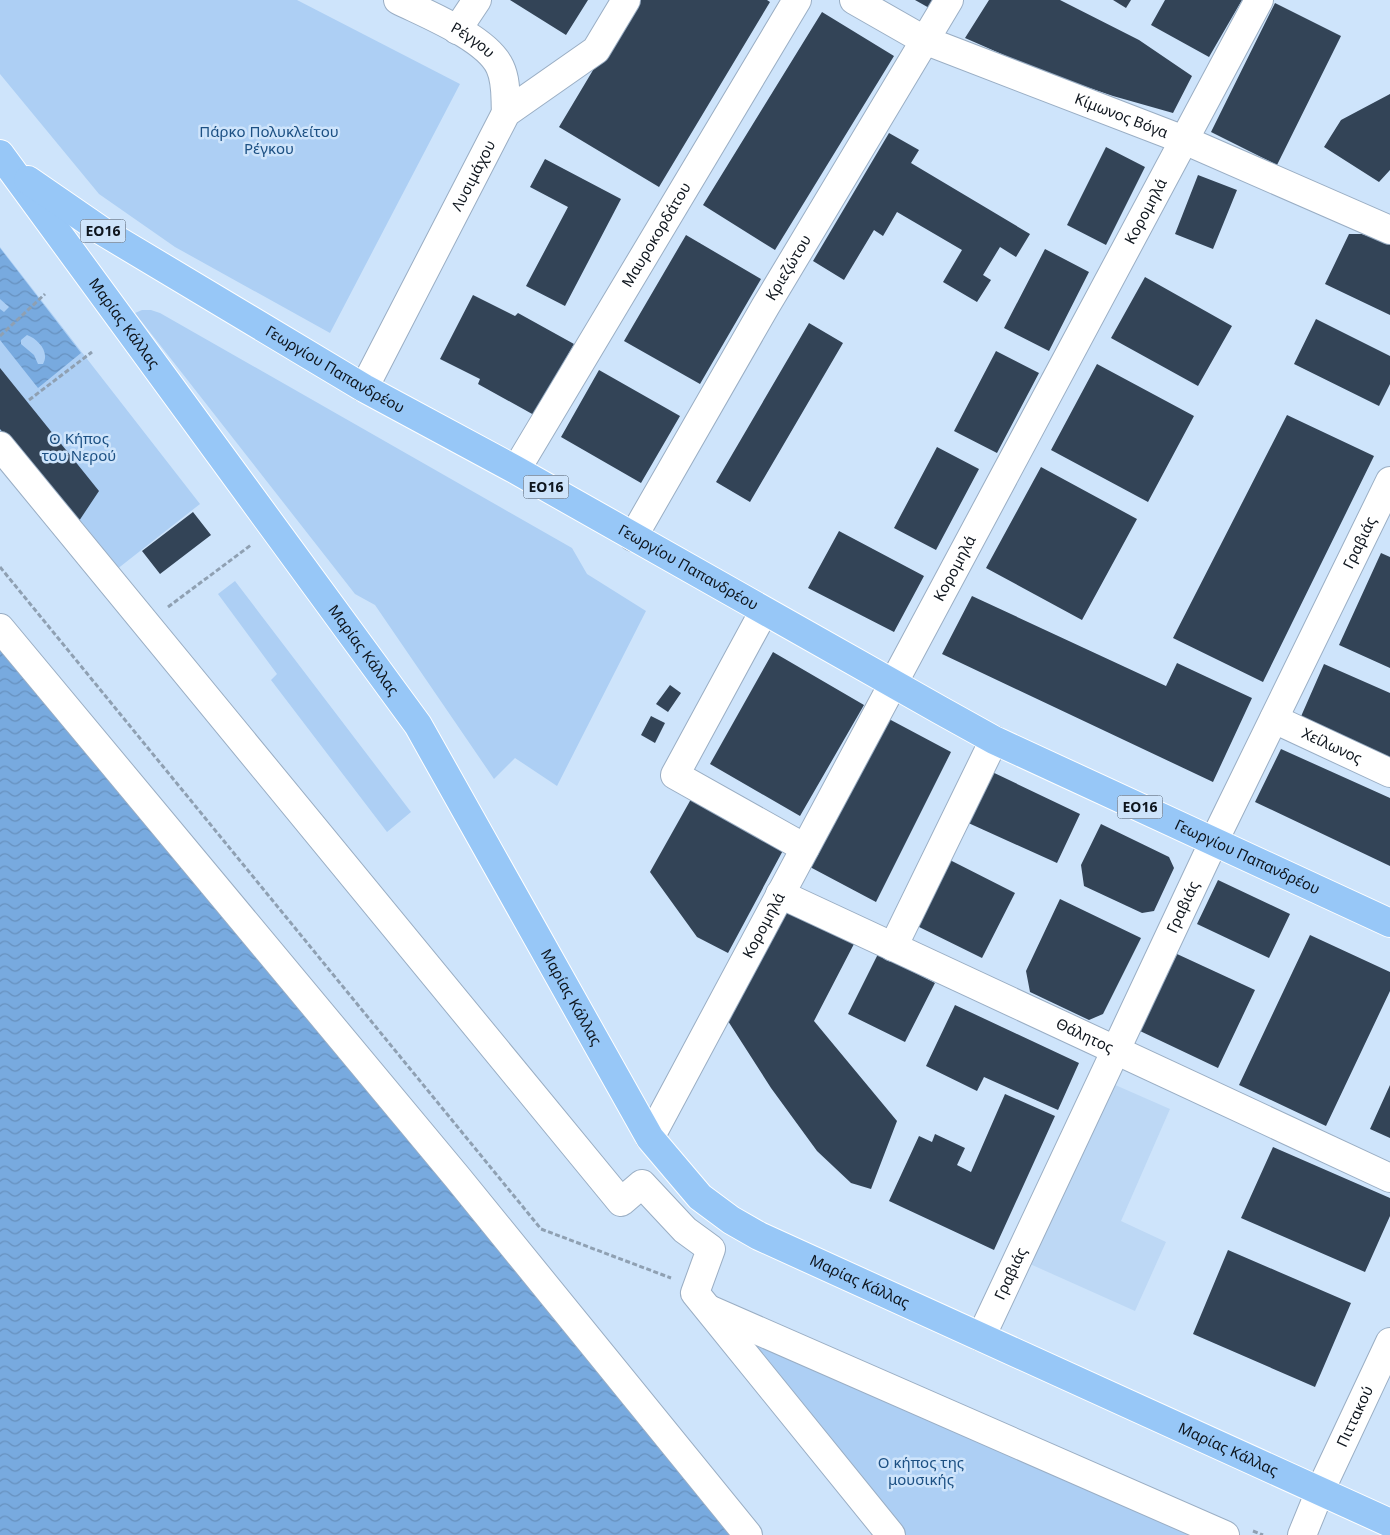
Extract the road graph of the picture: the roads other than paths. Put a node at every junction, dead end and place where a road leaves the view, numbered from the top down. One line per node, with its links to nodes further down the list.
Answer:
1 (398, 0): 8 (street, Ρέγγου)
2 (477, 0): 8 (street)
3 (626, 0): 10 (street, Λυσιμάχου)
4 (797, 0): 16 (street, Μαυροκορδάτου)
5 (854, 0): 9 (street, Κίμωνος Βόγα)
6 (949, 0): 9 (street, Κριεζώτου)
7 (1259, 0): 11 (street, Κορομηλά)
8 (457, 30): 10 (street, Ρέγγου)
9 (924, 40): 11 (street, Κίμωνος Βόγα); 18 (street, Κριεζώτου)
10 (506, 113): 14 (street, Λυσιμάχου)
11 (1184, 140): 13 (street, Κίμωνος Βόγα); 21 (street, Κορομηλά)
12 (5, 161): 14 (main road, Γεωργίου Παπανδρέου / ΕΟ16); 31 (main road, Μαρίας Κάλλας)
13 (1390, 230)
14 (364, 388): 16 (main road, Γεωργίου Παπανδρέου / ΕΟ16)
15 (0, 446): 34 (street)
16 (516, 470): 18 (main road, Γεωργίου Παπανδρέου / ΕΟ16)
17 (1390, 481): 22 (street, Γραβιάς)
18 (632, 537): 19 (main road, Γεωργίου Παπανδρέου / ΕΟ16)
19 (764, 611): 21 (main road, Γεωργίου Παπανδρέου / ΕΟ16); 26 (street)
20 (0, 628): 40 (street)
21 (894, 684): 23 (main road, Γεωργίου Παπανδρέου / ΕΟ16); 26 (street, Κορομηλά)
22 (1274, 719): 24 (street, Χείλωνος); 25 (street, Γραβιάς)
23 (994, 740): 25 (main road, Γεωργίου Παπανδρέου / ΕΟ16); 29 (street)
24 (1390, 773)
25 (1214, 842): 28 (main road, Γεωργίου Παπανδρέου / ΕΟ16); 30 (street, Γραβιάς)
26 (805, 848): 27 (street, Κορομηλά)
27 (780, 894): 29 (street, Θάλητος); 31 (street, Κορομηλά)
28 (1390, 923)
29 (893, 947): 30 (street, Θάλητος)
30 (1115, 1050): 32 (street, Θάλητος); 36 (street, Γραβιάς)
31 (650, 1138): 33 (main road, Μαρίας Κάλλας)
32 (1390, 1178)
33 (700, 1197): 34 (street); 36 (main road, Μαρίας Κάλλας)
34 (675, 1220): 35 (street)
35 (708, 1308): 41 (street); 42 (street)
36 (981, 1337): 38 (main road, Μαρίας Κάλλας)
37 (1390, 1342): 38 (street, Πιττακού)
38 (1320, 1491): 39 (main road, Μαρίας Κάλλας); 43 (street, Πιττακού)
39 (1390, 1523)
40 (748, 1535)
41 (891, 1535)
42 (1225, 1535)
43 (1302, 1535)

